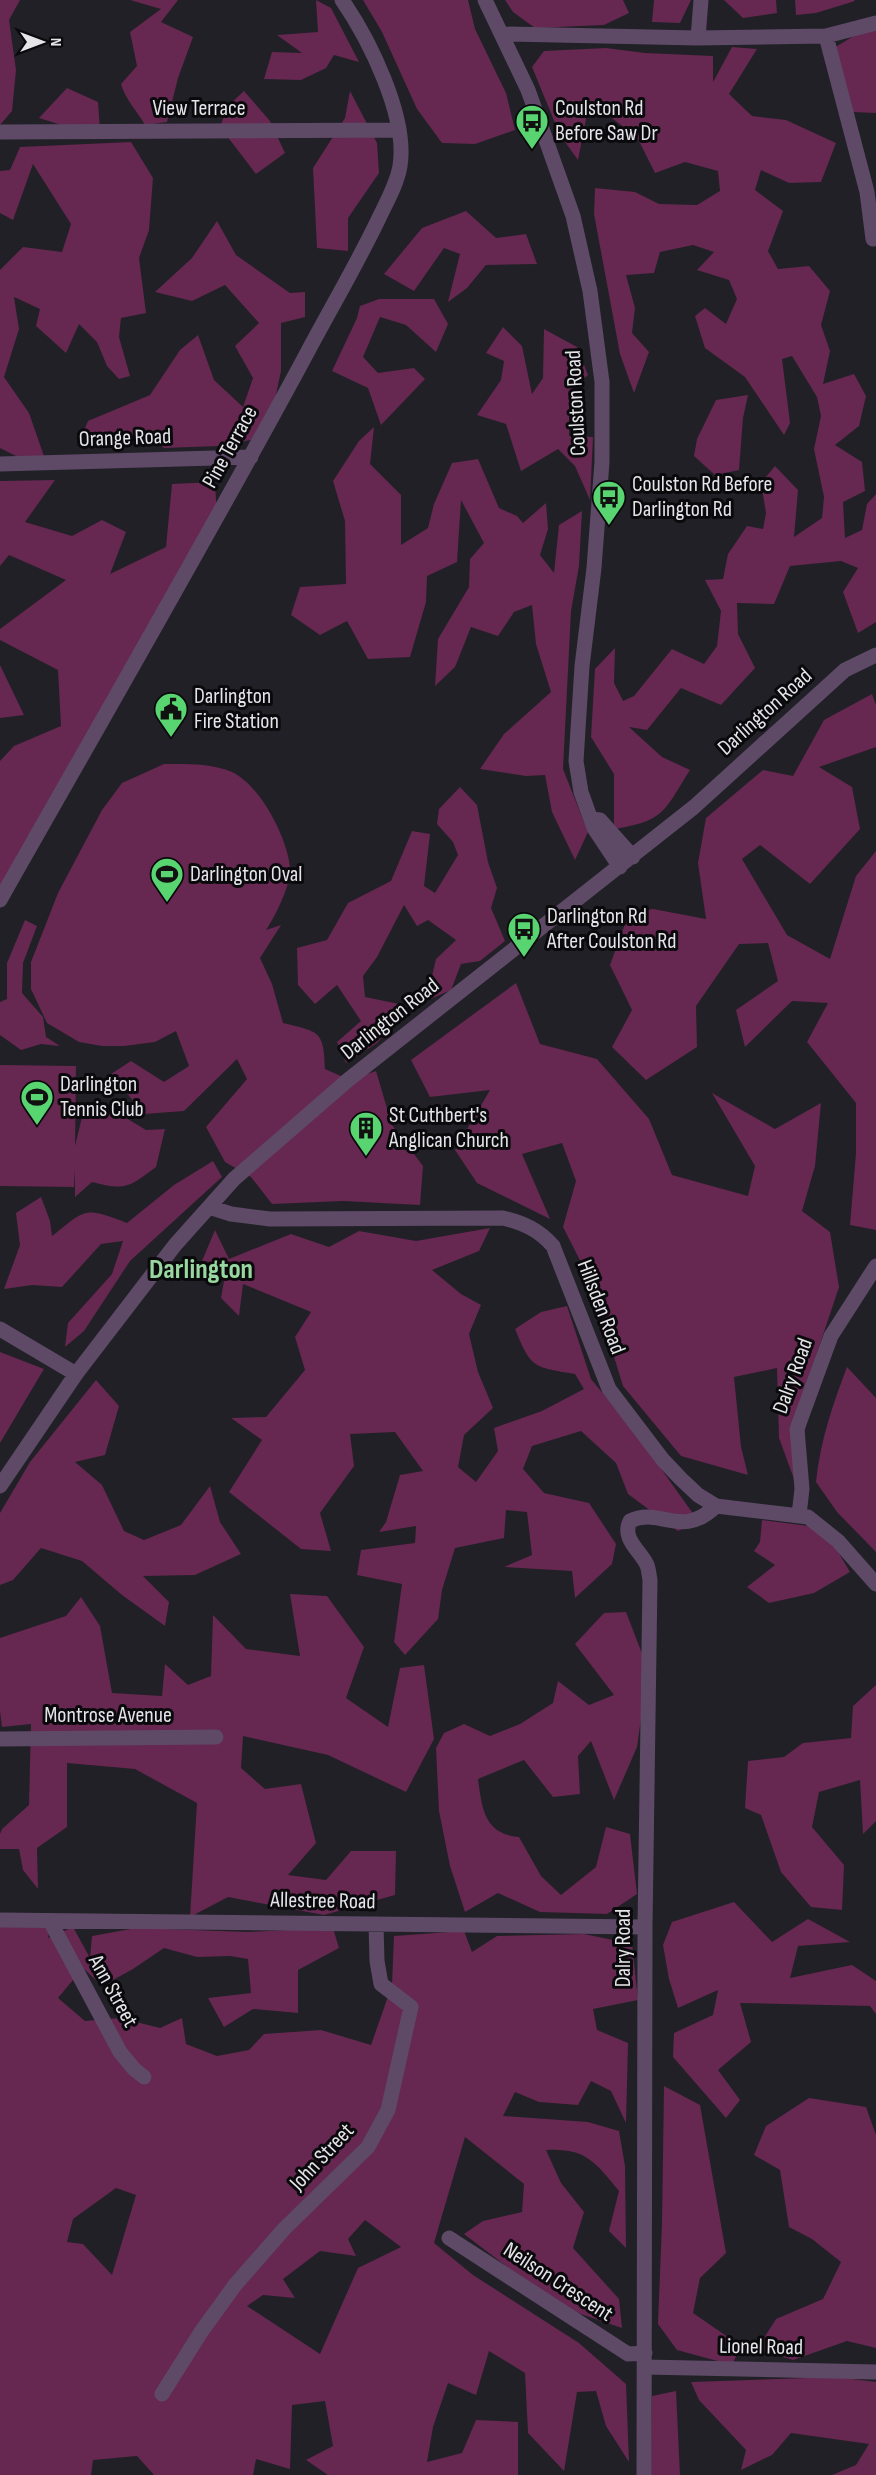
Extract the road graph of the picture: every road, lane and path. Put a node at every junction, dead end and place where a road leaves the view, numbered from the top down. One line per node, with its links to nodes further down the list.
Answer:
1 (342, 0): 8 (street, Pine Terrace)
2 (485, 0): 5 (street, Coulston Road)
3 (701, 0): 7 (street)
4 (876, 23): 6 (street)
5 (502, 34): 7 (street); 14 (street, Coulston Road)
6 (826, 36): 7 (street); 10 (street)
7 (698, 38)
8 (398, 130): 9 (street, View Terrace); 11 (street, Pine Terrace)
9 (0, 132)
10 (873, 239)
11 (251, 457): 12 (street, Orange Road); 15 (street, Pine Terrace)
12 (0, 464)
13 (876, 655): 14 (street, Darlington Road)
14 (627, 862): 16 (street, Darlington Road)
15 (0, 900)
16 (210, 1207): 19 (street, Darlington Road); 21 (street, Hillsden Road)
17 (876, 1266): 22 (street, Dalry Road)
18 (0, 1329): 19 (street)
19 (76, 1374): 20 (street, Darlington Road)
20 (0, 1486)
21 (716, 1506): 22 (street, Hillsden Road); 29 (street, Dalry Road)
22 (799, 1515): 23 (street, Hillsden Road)
23 (876, 1584)
24 (216, 1737): 25 (street, Montrose Avenue)
25 (0, 1738)
26 (0, 1920): 27 (street, Allestree Road)
27 (50, 1921): 28 (street, Allestree Road); 30 (street, Ann Street)
28 (376, 1924): 29 (street, Allestree Road); 34 (street, John Street)
29 (645, 1927): 32 (street, Dalry Road)
30 (144, 2077)
31 (449, 2238): 32 (street, Neilson Crescent)
32 (645, 2360): 33 (street, Lionel Road); 35 (street, Dalry Road)
33 (876, 2372)
34 (162, 2394)
35 (644, 2475)

